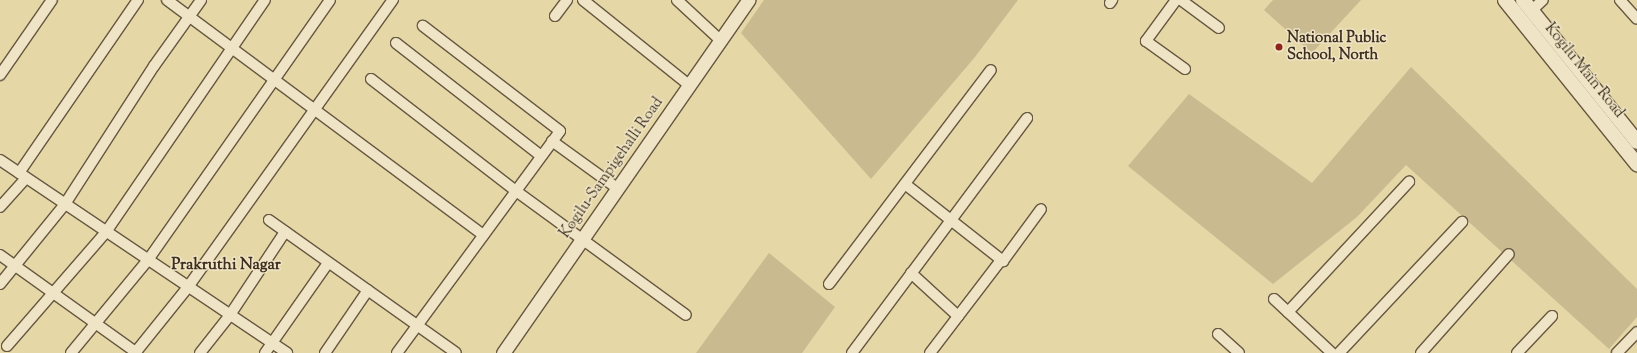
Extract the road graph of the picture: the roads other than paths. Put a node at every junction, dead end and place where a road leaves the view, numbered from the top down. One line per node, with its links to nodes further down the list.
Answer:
1 (52, 0): 29 (street)
2 (138, 0): 40 (street)
3 (167, 0): 19 (street)
4 (201, 0): 19 (street)
5 (265, 0): 26 (street)
6 (330, 0): 30 (street)
7 (393, 0): 33 (street)
8 (567, 0): 20 (street)
9 (582, 0): 32 (street)
10 (677, 0): 24 (street)
11 (748, 0): 24 (street, Kogilu-Sampigehalli Road)
12 (1176, 0): 27 (street)
13 (1181, 0): 23 (street)
14 (1505, 0): 39 (main road, Kogilu Main Road)
15 (1523, 0): 18 (main road, Kogilu Main Road)
16 (1543, 0): 18 (street)
17 (1620, 0): 21 (street)
18 (1531, 11): 36 (main road, Kogilu Main Road)
19 (189, 16): 26 (street); 45 (street)
20 (555, 16)
21 (1637, 19)
22 (423, 26): 35 (street)
23 (1219, 28)
24 (720, 40): 32 (street, Kogilu-Sampigehalli Road)
25 (396, 43): 37 (street)
26 (231, 47): 30 (street); 51 (street)
27 (1185, 69)
28 (991, 70): 42 (street)
29 (0, 75)
30 (273, 79): 33 (street); 57 (street)
31 (371, 79): 44 (street)
32 (689, 85): 43 (street, Kogilu-Sampigehalli Road)
33 (316, 110): 53 (street); 64 (street)
34 (1028, 118): 48 (street)
35 (552, 141): 37 (street); 43 (street)
36 (1637, 142)
37 (541, 156): 44 (street)
38 (0, 160): 40 (street)
39 (1637, 164)
40 (22, 175): 45 (street); 46 (street)
41 (1409, 182): 68 (street)
42 (905, 184): 48 (street); 63 (street)
43 (617, 188): 54 (street, Kogilu-Sampigehalli Road)
44 (516, 191): 53 (street); 54 (street)
45 (65, 204): 51 (street); 60 (street)
46 (0, 207)
47 (1041, 209): 58 (street)
48 (951, 218): 58 (street); 61 (street)
49 (269, 220): 52 (street)
50 (1462, 222): 92 (street)
51 (106, 232): 57 (street); 66 (street)
52 (285, 232): 59 (street); 69 (street)
53 (483, 235): 74 (street)
54 (583, 238): 70 (street); 87 (street, Kogilu-Sampigehalli Road)
55 (1509, 254): 93 (street)
56 (0, 255): 60 (street)
57 (148, 260): 64 (street); 73 (street)
58 (1001, 260): 71 (street)
59 (328, 262): 65 (street); 77 (street)
60 (15, 266): 62 (street); 66 (street)
61 (910, 273): 71 (street); 88 (street)
62 (0, 284)
63 (829, 284)
64 (188, 287): 69 (street); 80 (street)
65 (368, 290): 74 (street); 84 (street)
66 (54, 294): 73 (street); 78 (street)
67 (1274, 299): 68 (street)
68 (1288, 312): 91 (street)
69 (230, 315): 77 (street); 81 (street)
70 (686, 315)
71 (958, 316): 89 (street)
72 (1552, 316): 94 (street)
73 (95, 323): 79 (street); 80 (street)
74 (416, 325): 85 (street); 86 (street)
75 (1637, 332): 95 (street)
76 (1218, 334): 90 (street)
77 (273, 344): 82 (street); 83 (street)
78 (7, 346)
79 (70, 353)
80 (136, 353)
81 (200, 353)
82 (265, 353)
83 (286, 353)
84 (326, 353)
85 (397, 353)
86 (456, 353)
87 (503, 353)
88 (852, 353)
89 (930, 353)
90 (1239, 353)
91 (1332, 353)
92 (1339, 353)
93 (1421, 353)
94 (1517, 353)
95 (1617, 353)

